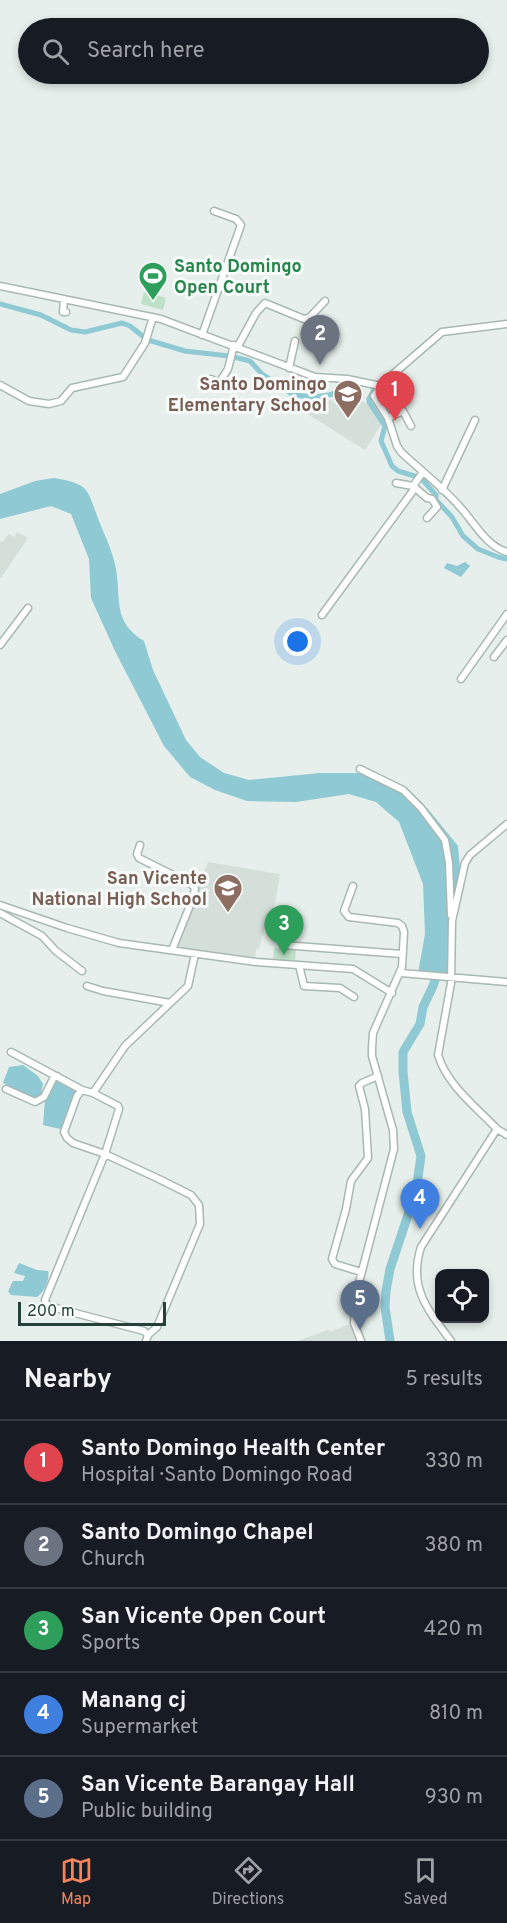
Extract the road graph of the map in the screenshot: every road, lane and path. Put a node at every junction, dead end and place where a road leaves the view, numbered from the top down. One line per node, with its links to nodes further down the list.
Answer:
1 (214, 211): 8 (street)
2 (0, 286): 3 (street)
3 (64, 299): 5 (street); 6 (street)
4 (325, 301): 10 (street)
5 (66, 312)
6 (153, 317): 8 (street); 13 (street)
7 (507, 324): 14 (street)
8 (202, 335): 10 (street)
9 (295, 341): 11 (street)
10 (236, 346): 11 (street); 12 (street)
11 (289, 368): 14 (street)
12 (211, 379)
13 (0, 385)
14 (381, 386): 15 (street)
15 (388, 418): 17 (street); 18 (street)
16 (475, 420): 21 (street)
17 (411, 426)
18 (420, 475): 20 (street); 21 (street)
19 (396, 483): 20 (street)
20 (414, 487): 22 (street); 26 (street)
21 (442, 490): 23 (street)
22 (427, 518)
23 (507, 552)
24 (28, 608): 28 (street)
25 (507, 614): 30 (street)
26 (322, 615)
27 (507, 640): 29 (street)
28 (0, 645)
29 (494, 657)
30 (460, 679)
31 (360, 769): 39 (street)
32 (507, 824): 39 (street)
33 (140, 845): 41 (street)
34 (353, 886): 43 (street)
35 (0, 905): 41 (street)
36 (0, 913): 45 (street)
37 (277, 916): 40 (street)
38 (298, 918): 40 (street)
39 (452, 921): 47 (street)
40 (285, 922): 43 (street)
41 (172, 950): 42 (street)
42 (195, 954): 44 (street); 52 (street)
43 (402, 954): 46 (street)
44 (299, 965): 50 (street); 51 (street)
45 (82, 971)
46 (400, 974): 47 (street); 50 (street)
47 (451, 978): 48 (street); 59 (street)
48 (507, 982)
49 (87, 986): 52 (street)
50 (392, 993): 55 (street)
51 (354, 997)
52 (170, 1003): 58 (street)
53 (11, 1052): 54 (street)
54 (57, 1076): 56 (street); 57 (street)
55 (378, 1076): 62 (street); 62 (street)
56 (6, 1089)
57 (82, 1090): 58 (street); 61 (street)
58 (93, 1093): 61 (street)
59 (497, 1129): 60 (street); 65 (street)
60 (507, 1135)
61 (105, 1154): 63 (street); 63 (street)
62 (360, 1273): 64 (street)
63 (147, 1338)
64 (361, 1341)
65 (451, 1341)

